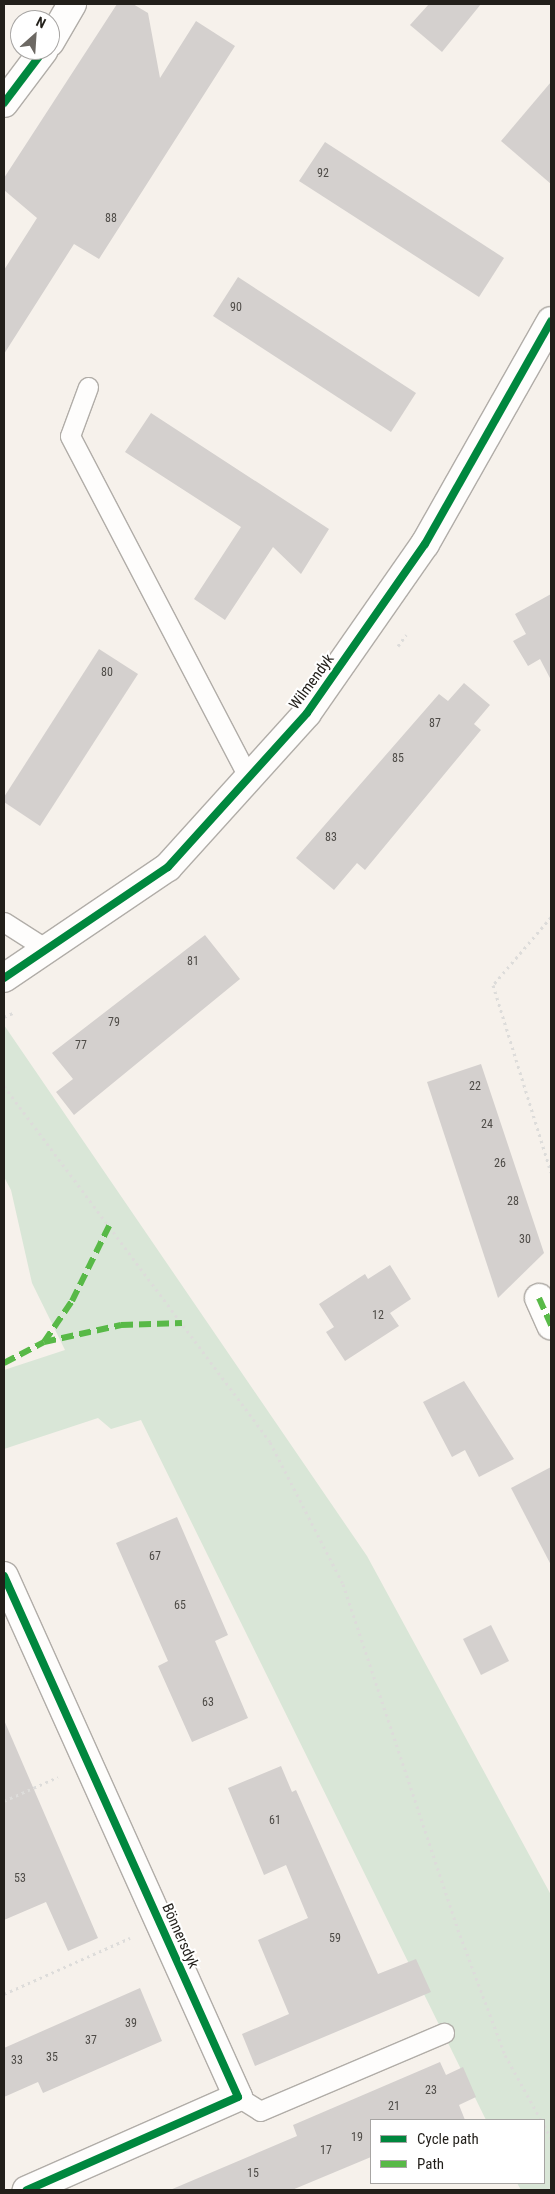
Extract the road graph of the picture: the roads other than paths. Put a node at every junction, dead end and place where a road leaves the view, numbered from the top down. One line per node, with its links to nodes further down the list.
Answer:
1 (72, 4): 2 (street)
2 (60, 25)
3 (36, 60): 4 (street)
4 (4, 103)
5 (551, 321): 7 (street, Wilmendyk)
6 (88, 387): 7 (lane)
7 (249, 778): 9 (street, Wilmendyk)
8 (4, 922): 9 (lane)
9 (48, 950): 10 (street, Wilmendyk)
10 (4, 978)
11 (539, 1298): 12 (street)
12 (551, 1325)
13 (4, 1576): 15 (street, Bönnersdyk)
14 (444, 2033): 15 (lane)
15 (238, 2097): 16 (street)
16 (27, 2190)

